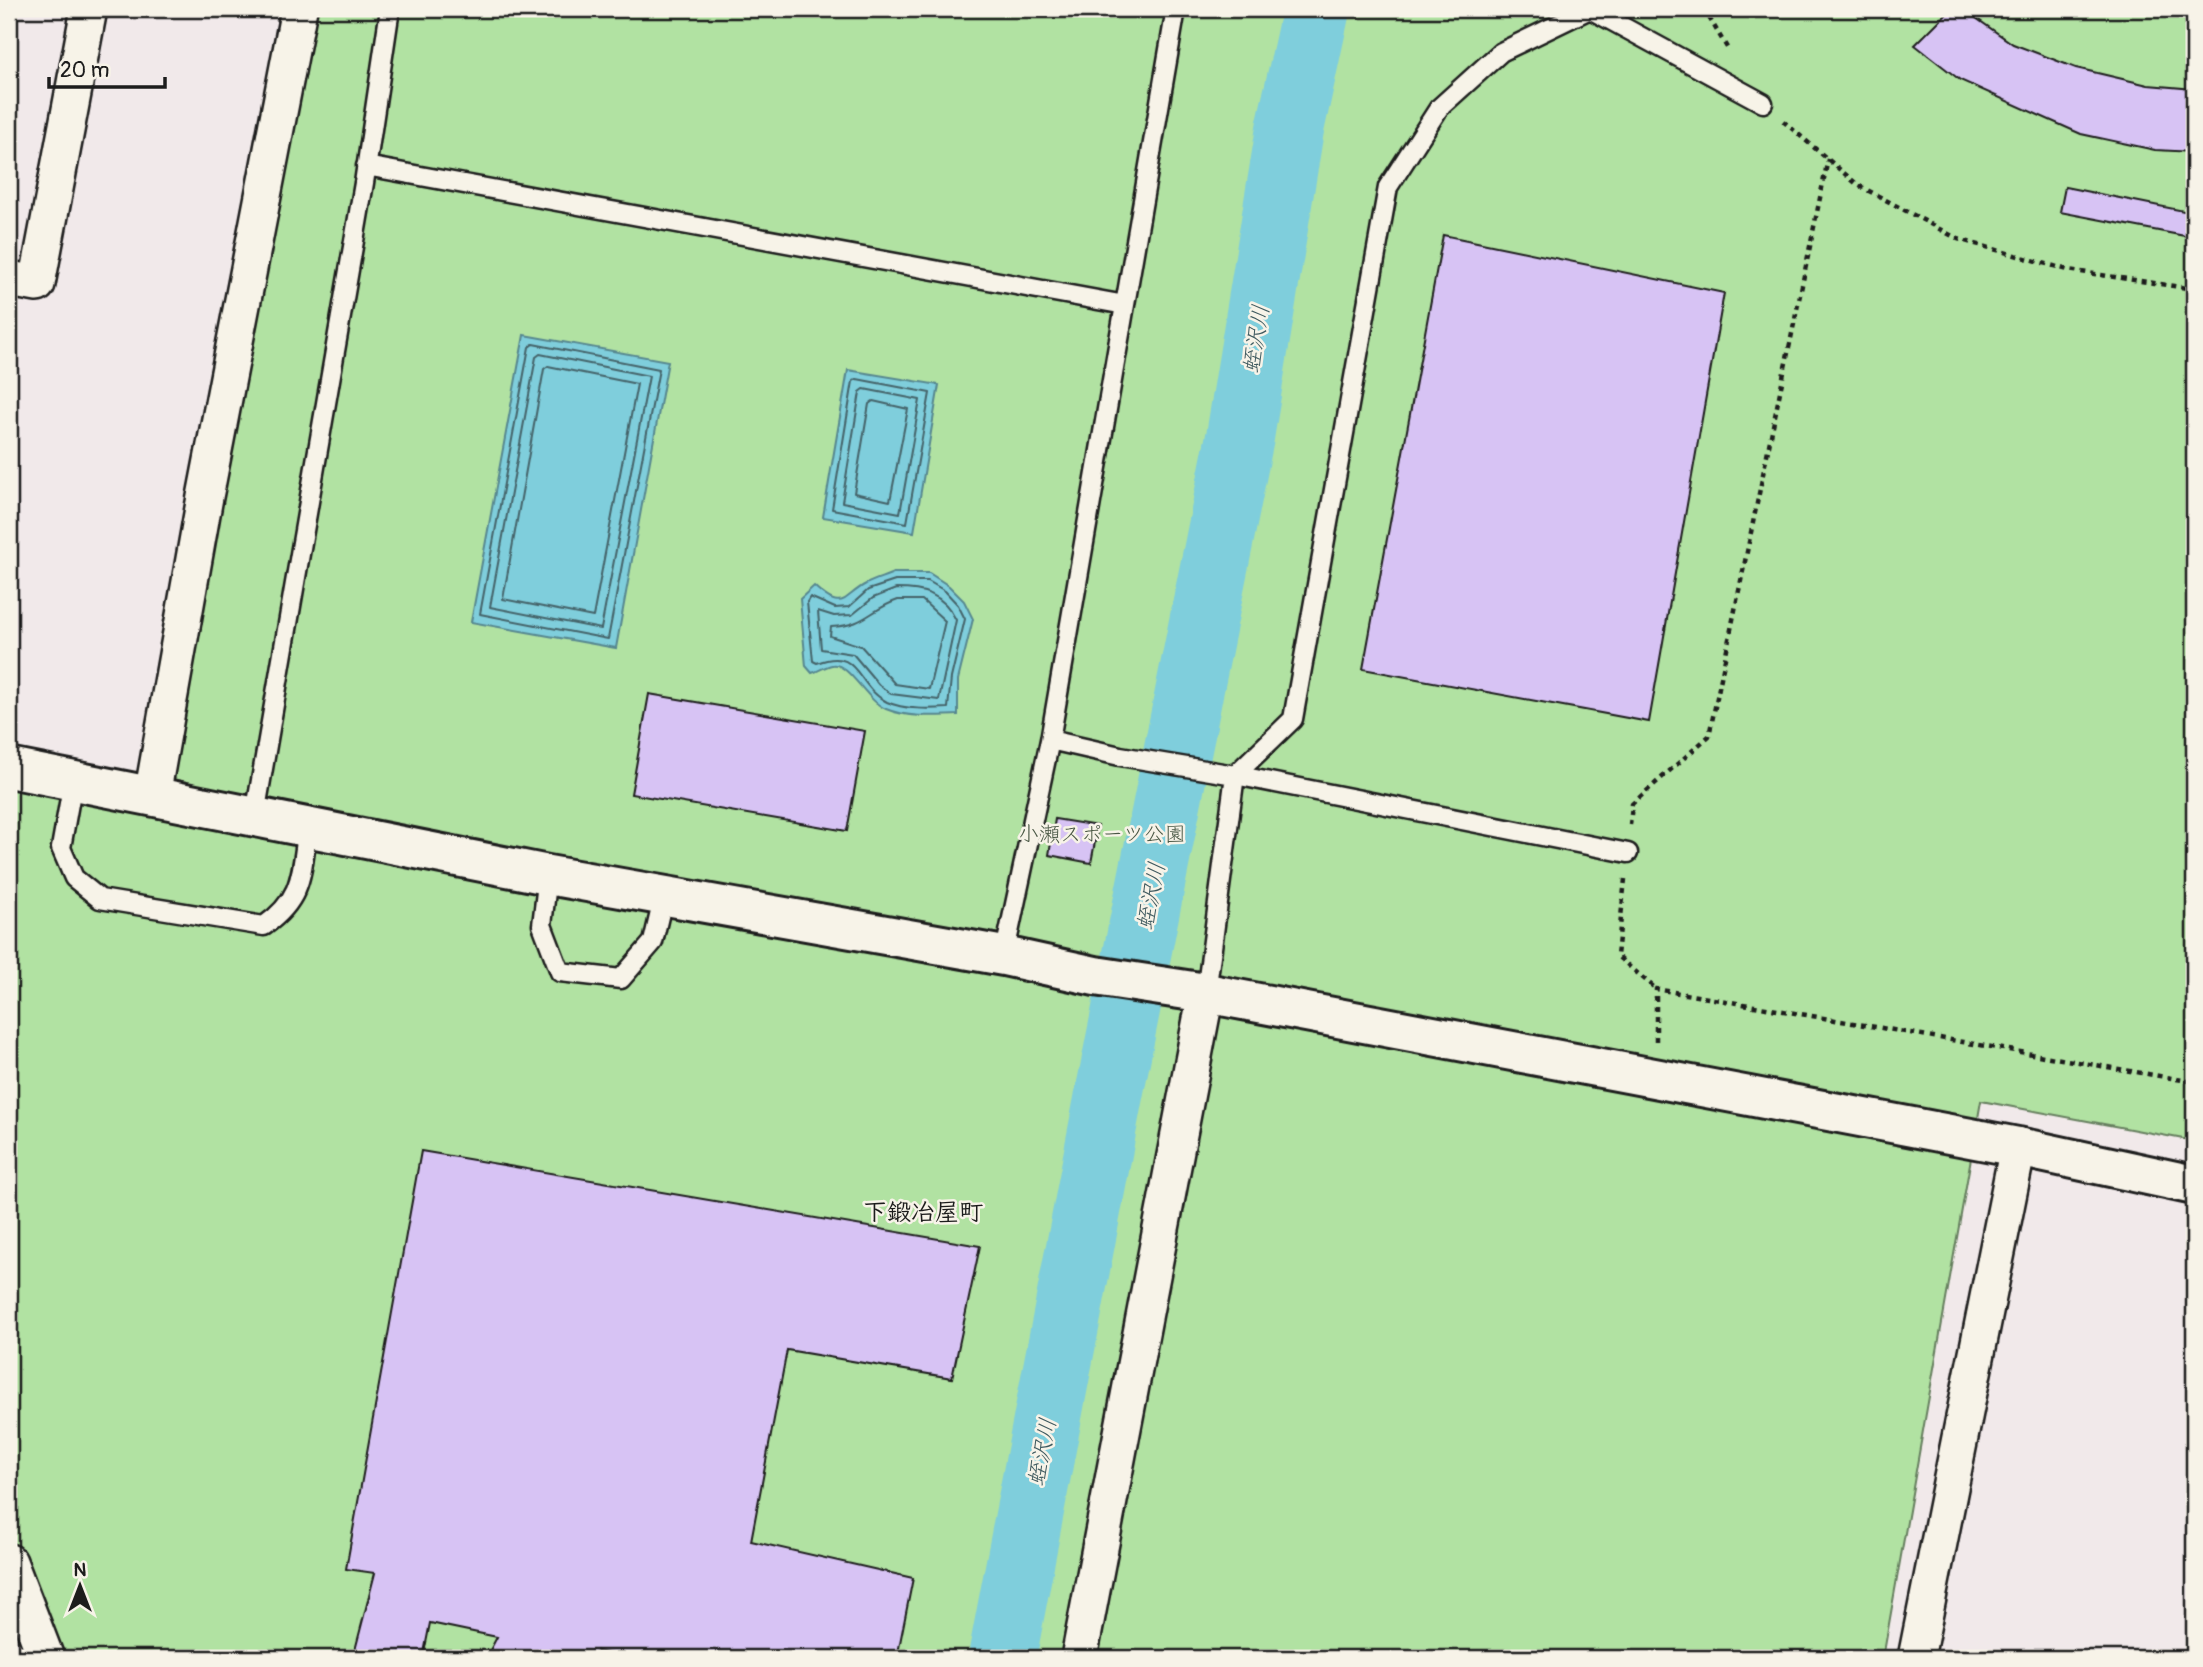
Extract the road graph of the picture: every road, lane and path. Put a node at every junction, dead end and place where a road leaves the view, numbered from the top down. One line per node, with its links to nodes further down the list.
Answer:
1 (89, 9): 10 (street)
2 (299, 9): 17 (street)
3 (390, 9): 9 (lane)
4 (1176, 9): 12 (lane)
5 (1590, 9): 7 (lane); 15 (lane)
6 (1704, 9): 7 (path)
7 (1763, 103): 8 (path)
8 (1828, 159): 11 (path); 20 (path)
9 (366, 166): 12 (lane); 18 (lane)
10 (9, 279)
11 (2194, 289)
12 (1125, 305): 13 (lane)
13 (1049, 740): 15 (lane); 23 (lane)
14 (9, 768): 16 (street)
15 (1235, 775): 20 (lane); 25 (lane)
16 (73, 781): 17 (street); 19 (lane)
17 (152, 796): 18 (street)
18 (255, 815): 19 (street)
19 (308, 827): 21 (street)
20 (1628, 853): 24 (path)
21 (548, 875): 22 (street); 22 (lane)
22 (664, 895): 23 (street)
23 (1004, 956): 25 (street)
24 (1656, 989): 26 (path); 27 (path)
25 (1192, 991): 26 (street); 32 (street)
26 (1656, 1079): 28 (street)
27 (2194, 1082)
28 (2018, 1147): 29 (street); 33 (street)
29 (2194, 1185)
30 (9, 1562): 31 (street)
31 (46, 1658)
32 (1079, 1658)
33 (1916, 1658)

